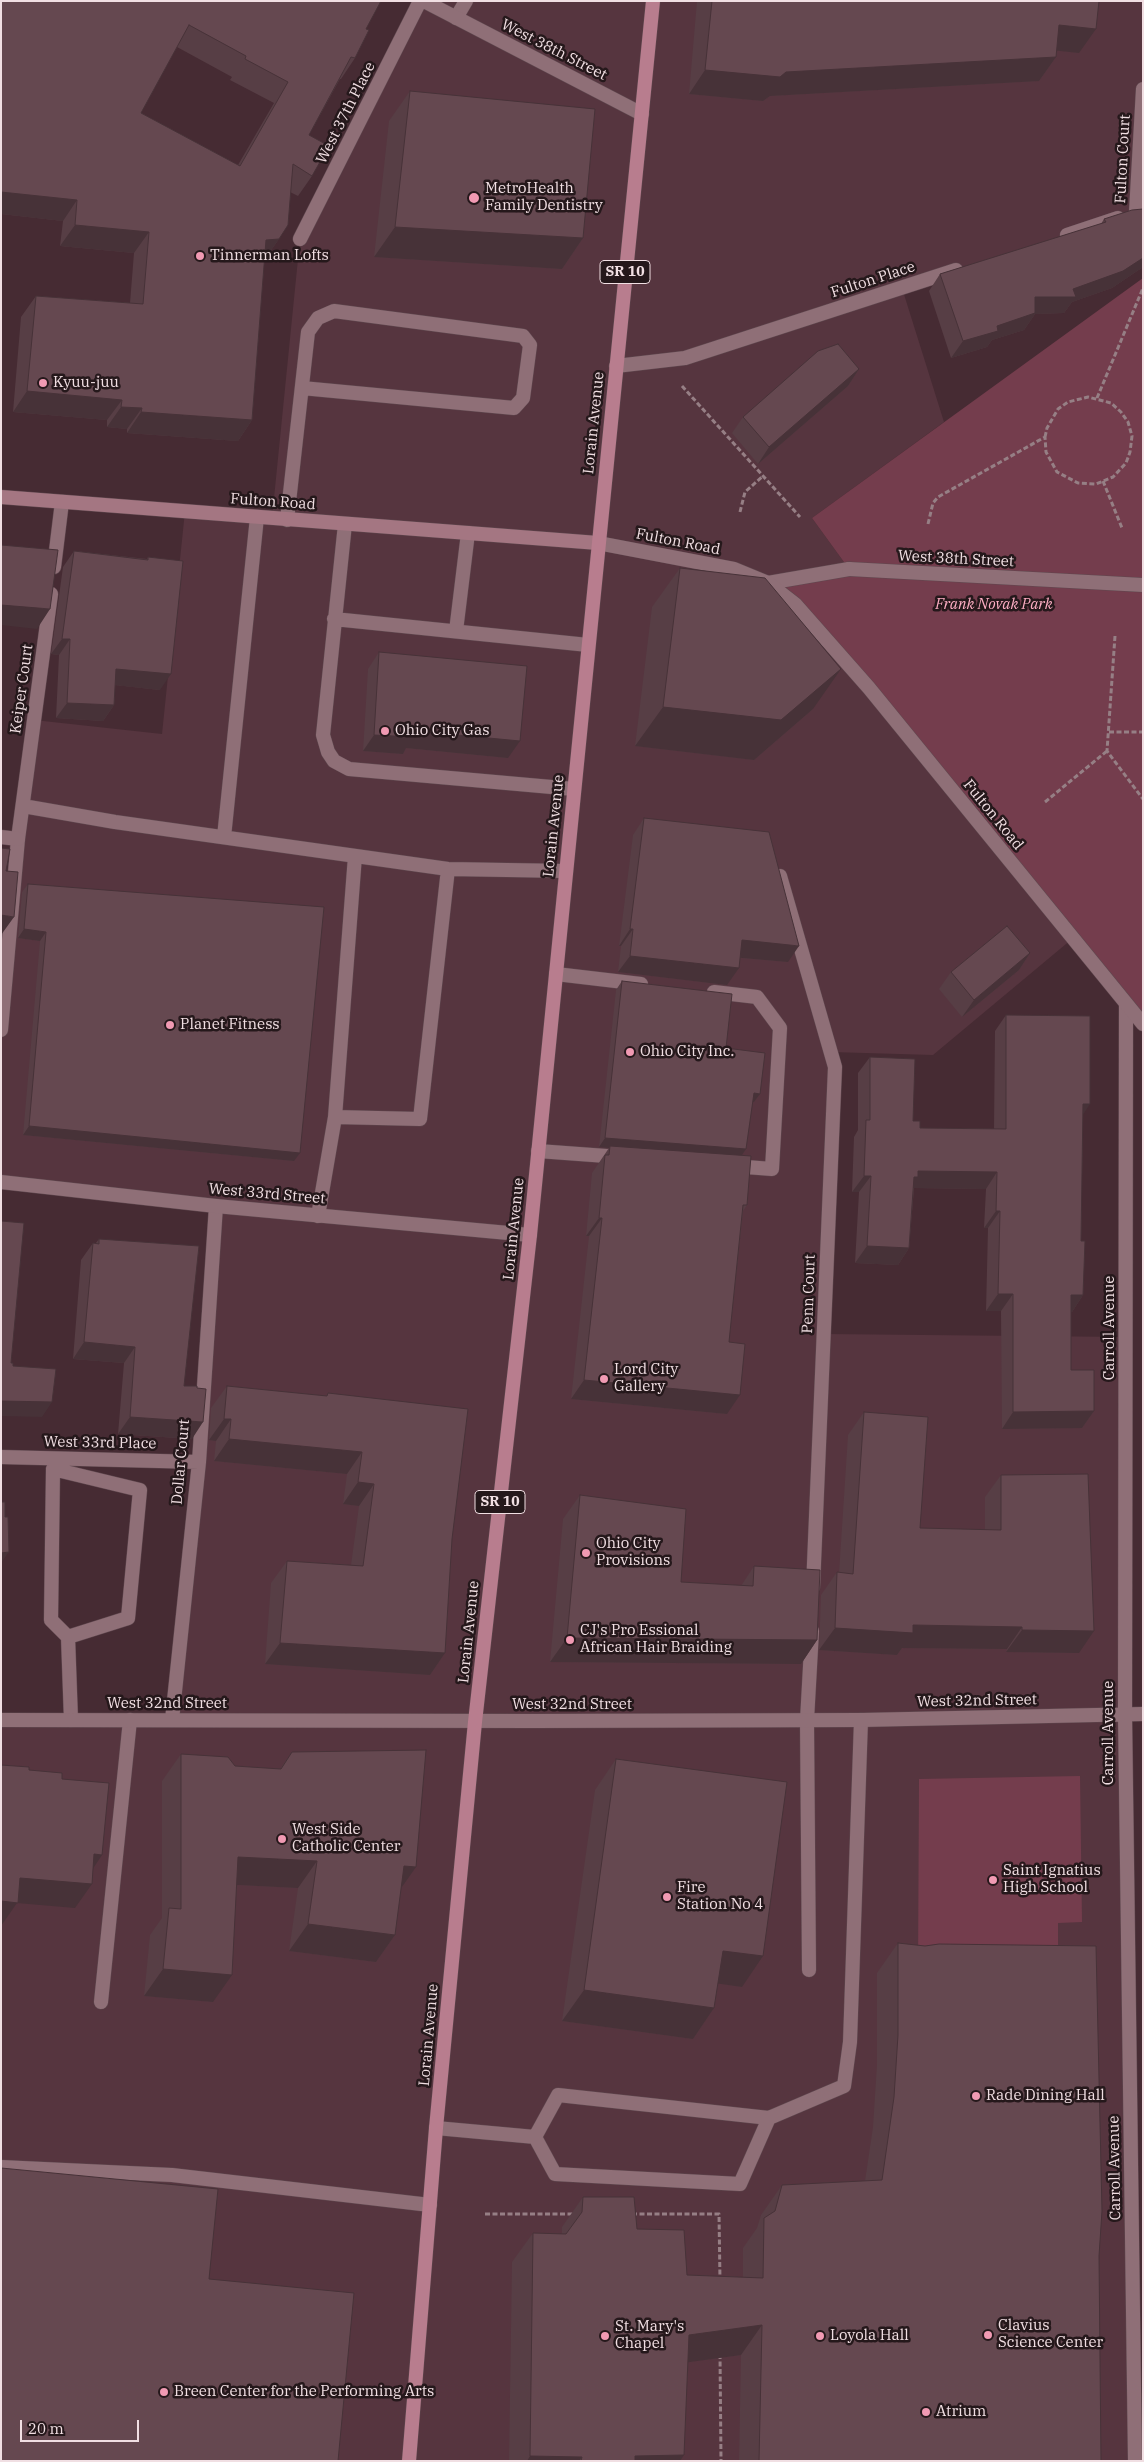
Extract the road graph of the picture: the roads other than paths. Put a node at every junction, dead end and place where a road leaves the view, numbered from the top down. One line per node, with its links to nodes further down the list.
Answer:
1 (422, 1): 4 (street, West 38th Street); 9 (street, West 37th Place)
2 (466, 1): 4 (street)
3 (653, 1): 6 (main road, Lorain Avenue / SR 10)
4 (456, 18): 6 (street, West 38th Street)
5 (1143, 89): 7 (street, Fulton Court)
6 (642, 114): 12 (main road, Lorain Avenue / SR 10)
7 (1136, 212): 8 (street, Fulton Court); 10 (street)
8 (1143, 229)
9 (300, 239)
10 (1052, 239)
11 (968, 266): 12 (street, Fulton Place)
12 (616, 366): 20 (main road, Lorain Avenue / SR 10)
13 (302, 388): 13 (street); 17 (street)
14 (1, 497): 15 (main road, Fulton Road)
15 (62, 502): 16 (main road, Fulton Road); 27 (street, Keiper Court)
16 (258, 517): 17 (main road, Fulton Road); 29 (street)
17 (287, 520): 18 (main road, Fulton Road)
18 (345, 524): 19 (main road, Fulton Road); 23 (street)
19 (468, 533): 20 (main road, Fulton Road); 24 (street)
20 (598, 543): 21 (street, Fulton Road); 25 (main road, Lorain Avenue / SR 10)
21 (768, 583): 22 (street, West 38th Street); 38 (street, Fulton Road)
22 (1143, 585)
23 (334, 619): 24 (street); 26 (street)
24 (456, 631): 25 (street)
25 (588, 645): 26 (main road, Lorain Avenue / SR 10)
26 (574, 789): 33 (main road, Lorain Avenue / SR 10)
27 (22, 806): 29 (street); 30 (street, Keiper Court)
28 (1, 837): 30 (street)
29 (224, 837): 31 (street)
30 (18, 839): 40 (street, Keiper Court)
31 (355, 856): 32 (street); 41 (street)
32 (448, 869): 33 (street); 41 (street)
33 (566, 871): 35 (main road, Lorain Avenue / SR 10)
34 (780, 876): 51 (street, Penn Court)
35 (556, 974): 36 (street); 42 (main road, Lorain Avenue / SR 10)
36 (653, 985)
37 (700, 991): 44 (street)
38 (1126, 1005): 39 (street, Fulton Road); 54 (street, Carroll Avenue)
39 (1143, 1024)
40 (1, 1030)
41 (334, 1117): 47 (street)
42 (538, 1151): 43 (street); 48 (main road, Lorain Avenue / SR 10)
43 (636, 1159)
44 (723, 1165)
45 (1, 1182): 46 (street, West 33rd Street)
46 (216, 1206): 47 (street, West 33rd Street); 50 (street, Dollar Court)
47 (318, 1216): 48 (street, West 33rd Street)
48 (530, 1235): 62 (main road, Lorain Avenue / SR 10)
49 (1, 1457): 50 (street, West 33rd Place)
50 (199, 1462): 59 (street, Dollar Court)
51 (813, 1599)
52 (812, 1619): 60 (street)
53 (68, 1637): 53 (street); 57 (street)
54 (1125, 1714): 55 (street, West 32nd Street); 61 (street, West 32nd Street); 71 (street, Carroll Avenue)
55 (1143, 1714)
56 (1, 1720): 57 (street, West 32nd Street)
57 (71, 1720): 58 (street, West 32nd Street)
58 (130, 1720): 59 (street, West 32nd Street); 64 (street)
59 (172, 1720): 62 (street, West 32nd Street)
60 (808, 1720): 61 (street, West 32nd Street); 62 (street, West 32nd Street); 63 (street)
61 (861, 1720): 65 (street)
62 (475, 1722): 66 (main road, Lorain Avenue / SR 10)
63 (809, 1970)
64 (101, 2002)
65 (769, 2118): 67 (street); 67 (street)
66 (436, 2128): 67 (street); 69 (main road, Lorain Avenue / SR 10)
67 (534, 2137)
68 (1, 2167): 69 (street)
69 (430, 2206): 70 (main road, Lorain Avenue / SR 10)
70 (409, 2461)
71 (1135, 2461)

